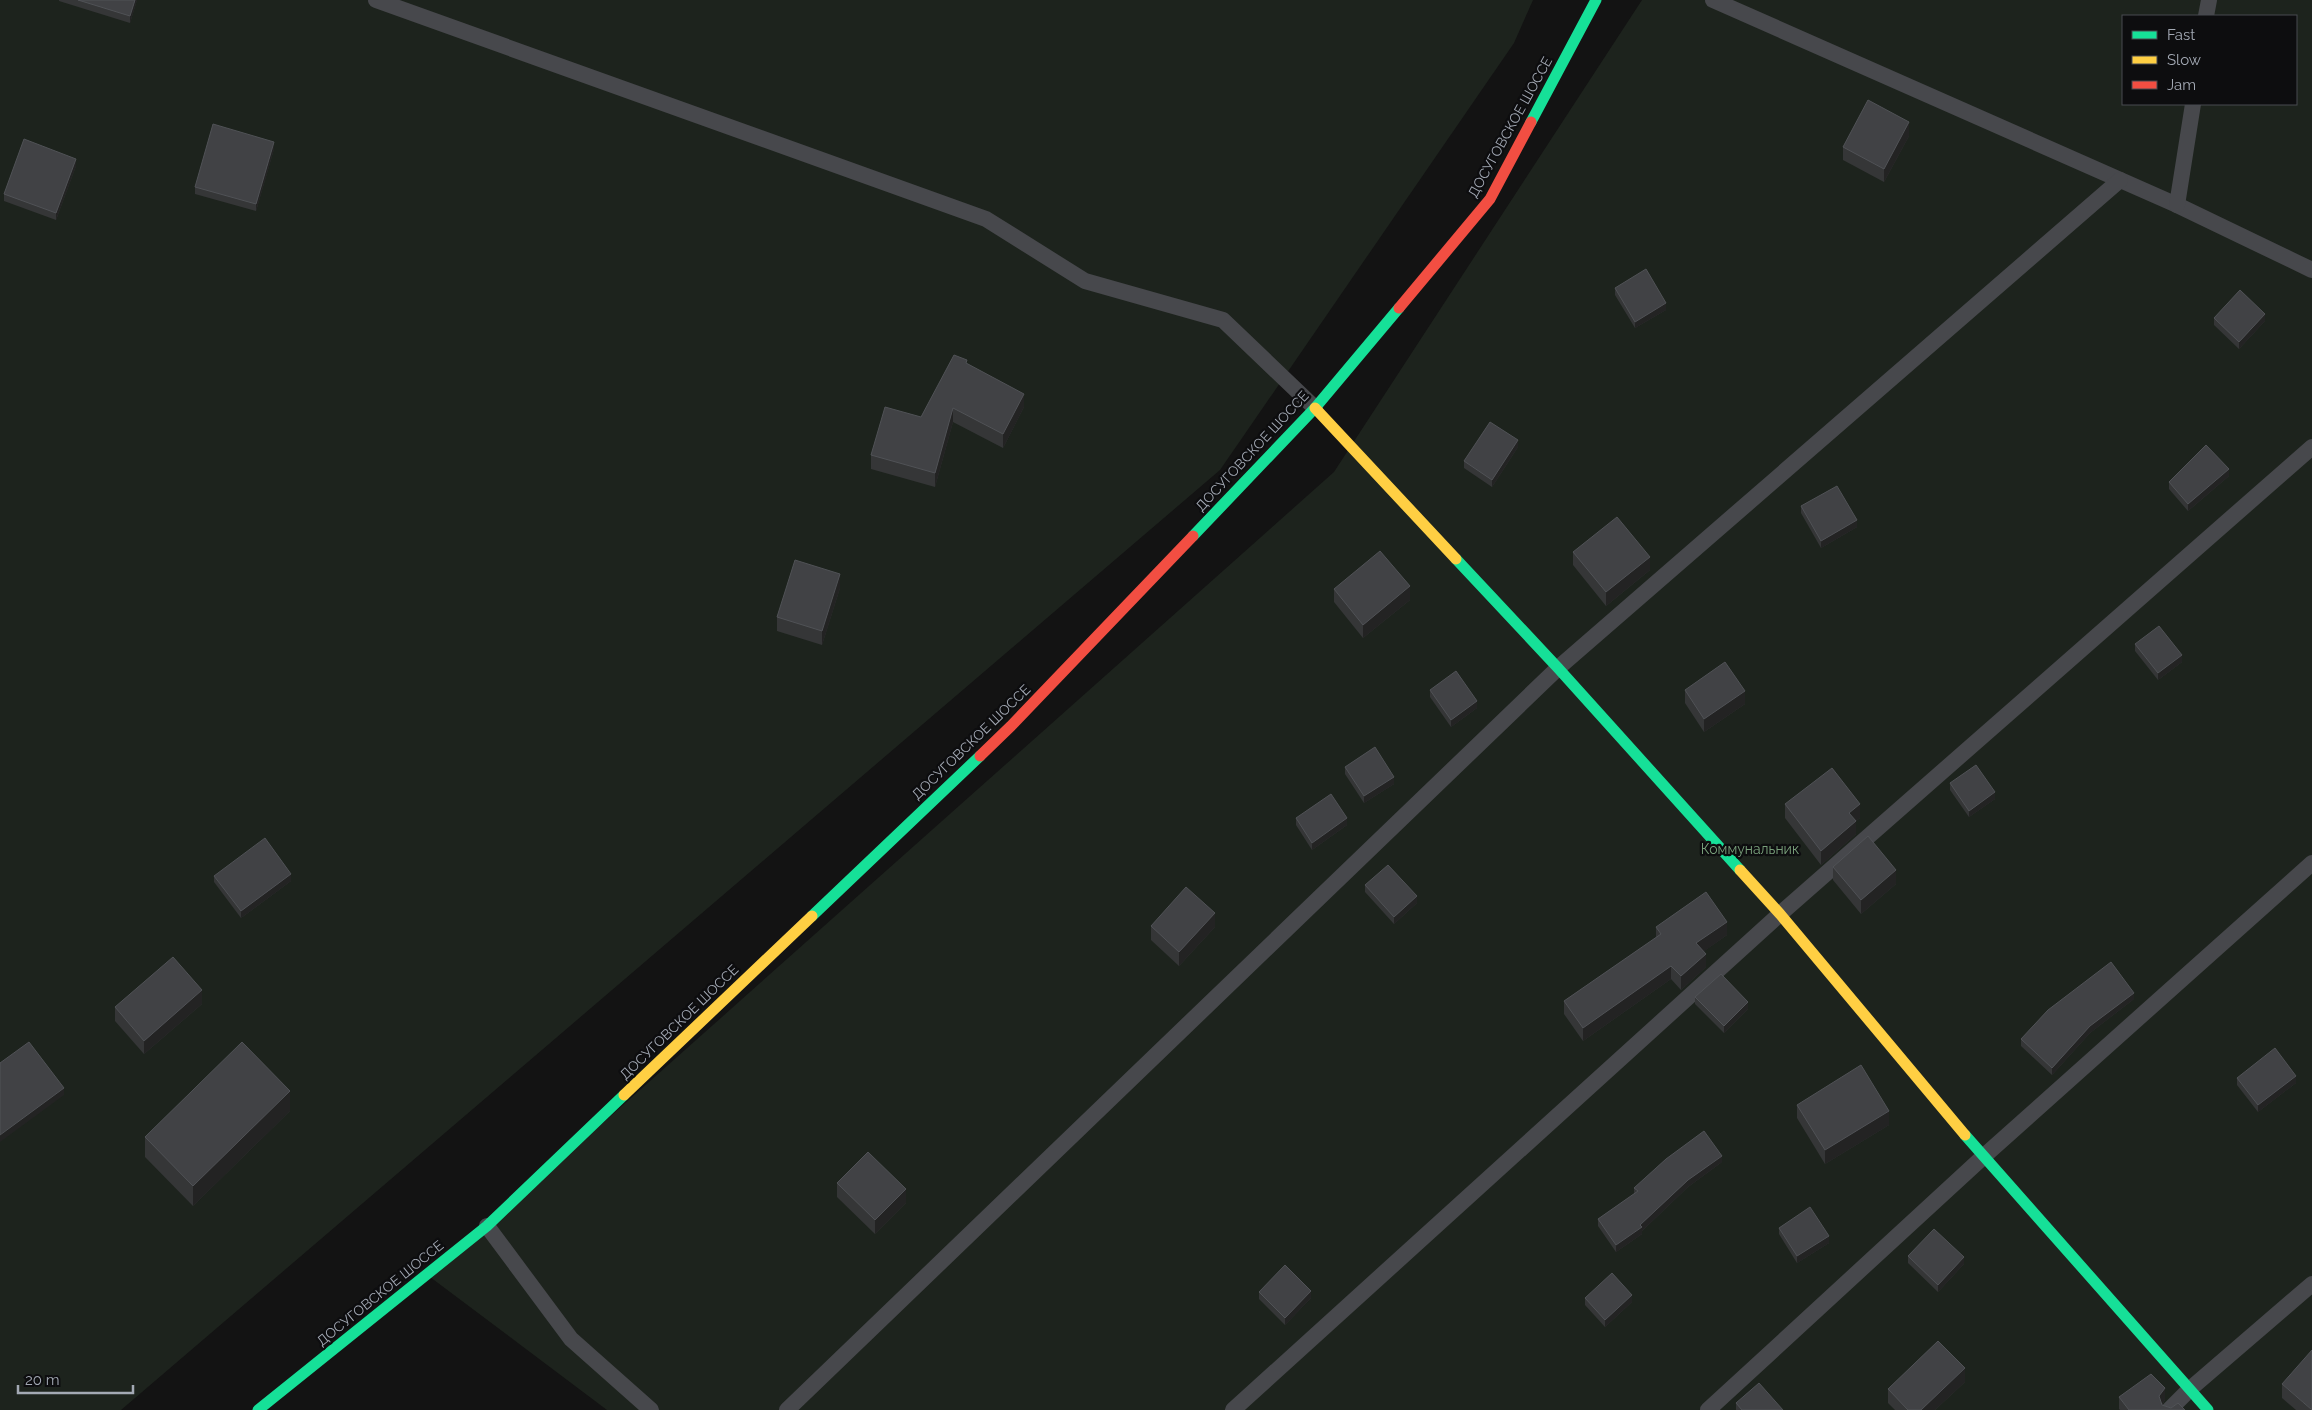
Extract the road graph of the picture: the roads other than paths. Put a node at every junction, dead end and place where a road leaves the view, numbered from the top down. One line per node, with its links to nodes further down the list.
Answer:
1 (376, 0): 10 (lane)
2 (1596, 0): 10 (main road, ДОСУГОВСКОЕ ШОССЕ)
3 (1713, 0): 7 (lane)
4 (2209, 0): 5 (lane)
5 (2206, 15)
6 (2193, 105): 8 (lane)
7 (2120, 180): 8 (lane); 12 (lane)
8 (2177, 205): 9 (lane)
9 (2312, 270)
10 (1315, 408): 12 (main road); 16 (main road, ДОСУГОВСКОЕ ШОССЕ)
11 (2312, 447): 14 (lane)
12 (1558, 668): 14 (main road); 21 (lane)
13 (2312, 863): 15 (lane)
14 (1780, 914): 15 (main road); 22 (lane)
15 (1983, 1157): 18 (main road); 23 (lane)
16 (487, 1226): 19 (main road, ДОСУГОВСКОЕ ШОССЕ); 20 (lane)
17 (2312, 1284): 18 (lane)
18 (2190, 1389): 24 (lane); 25 (main road)
19 (258, 1410)
20 (651, 1410)
21 (787, 1410)
22 (1233, 1410)
23 (1708, 1410)
24 (2169, 1410)
25 (2208, 1410)

